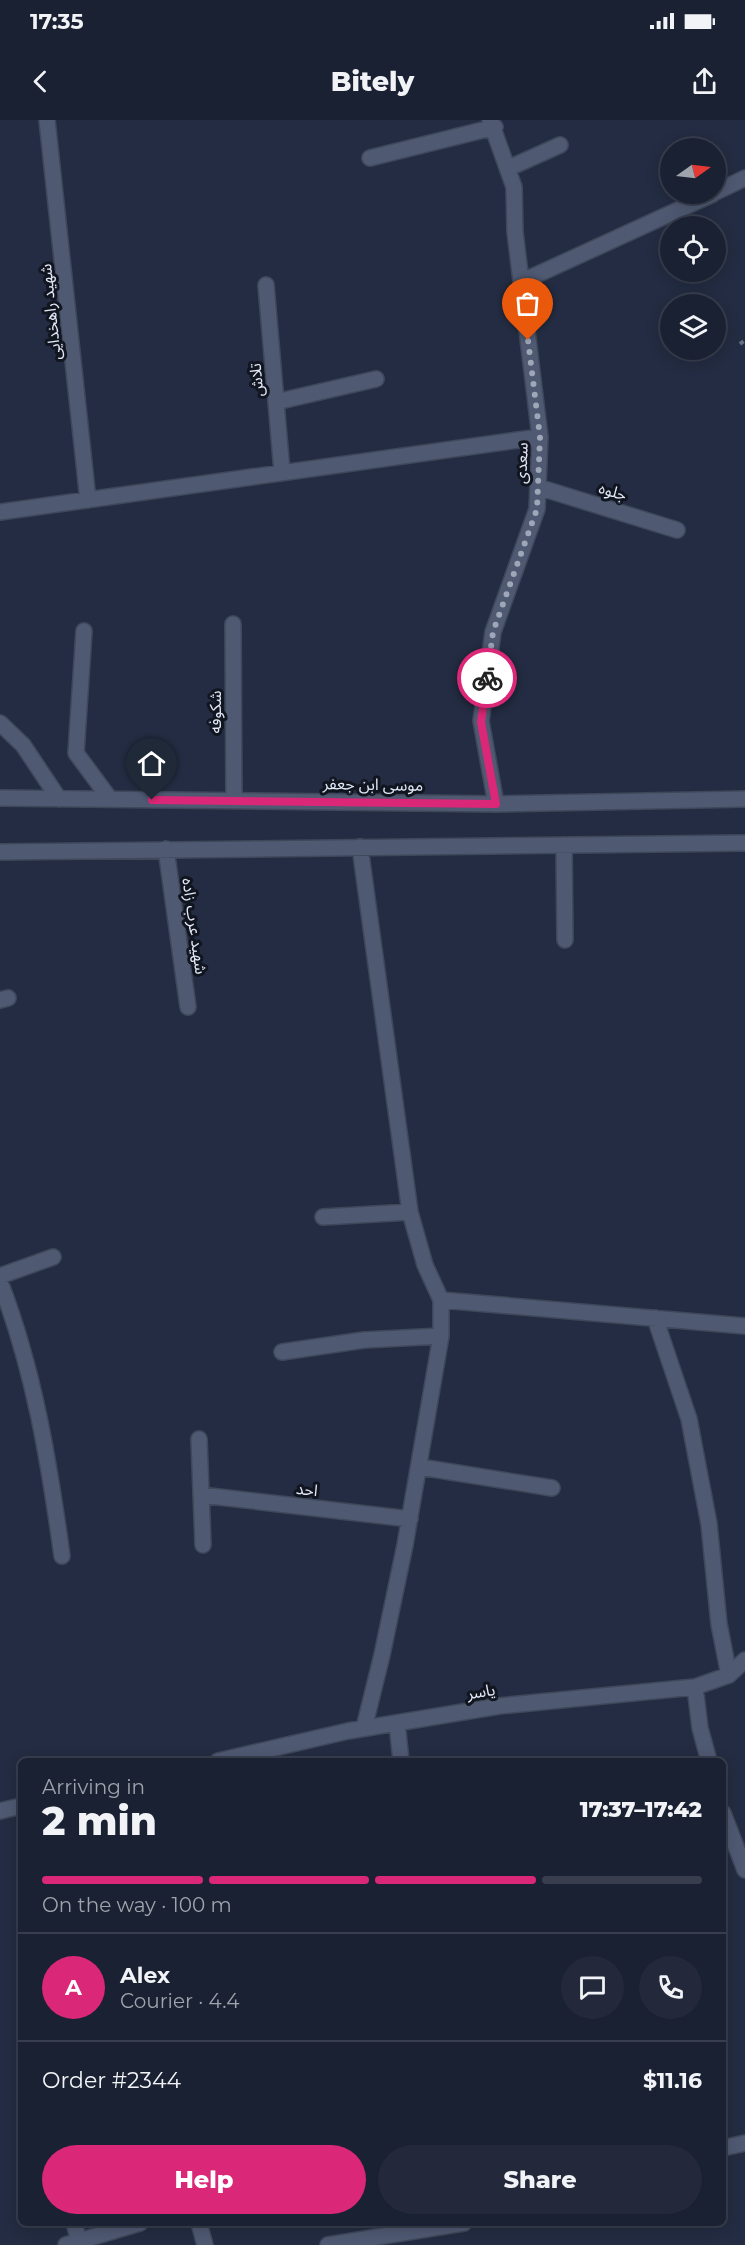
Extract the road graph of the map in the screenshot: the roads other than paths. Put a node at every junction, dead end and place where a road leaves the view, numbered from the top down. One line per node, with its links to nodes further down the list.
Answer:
1 (47, 120): 16 (street, شهید راهخدایی)
2 (493, 124): 4 (street); 5 (street, سعدی)
3 (560, 145): 5 (street)
4 (370, 158)
5 (509, 168): 9 (street, سعدی)
6 (745, 178): 7 (street)
7 (726, 187)
8 (690, 204): 9 (street)
9 (521, 282): 13 (street, سعدی)
10 (266, 285): 12 (street, تلاش)
11 (376, 379): 12 (street)
12 (276, 402): 14 (street, تلاش)
13 (540, 437): 14 (street); 15 (street, سعدی)
14 (282, 472): 16 (street)
15 (538, 487): 18 (street, جلوه); 27 (street, سعدی)
16 (88, 500): 17 (street)
17 (0, 512)
18 (677, 530)
19 (233, 624): 26 (street, شکوفه)
20 (84, 631): 24 (street)
21 (0, 723): 23 (street)
22 (0, 798): 23 (street, موسی ابن جعفر)
23 (58, 799): 24 (street, موسی ابن جعفر)
24 (110, 799): 26 (street, موسی ابن جعفر)
25 (745, 799): 27 (street, موسی ابن جعفر)
26 (234, 801): 27 (street, موسی ابن جعفر)
27 (496, 804)
28 (745, 843): 29 (street)
29 (564, 844): 30 (street); 33 (street)
30 (360, 847): 31 (street); 35 (street)
31 (166, 849): 32 (street); 34 (street, شهید عرب زاده)
32 (0, 852)
33 (565, 940)
34 (188, 1007)
35 (410, 1212): 36 (street); 40 (street)
36 (323, 1217)
37 (53, 1257): 38 (street)
38 (0, 1276)
39 (0, 1282): 51 (street)
40 (441, 1300): 41 (street); 43 (street)
41 (655, 1318): 42 (street); 53 (street)
42 (745, 1326)
43 (441, 1336): 44 (street); 46 (street)
44 (282, 1352)
45 (199, 1439): 48 (street)
46 (420, 1467): 47 (street); 49 (street)
47 (552, 1488)
48 (201, 1495): 49 (street, احد); 50 (street)
49 (410, 1519): 56 (street)
50 (203, 1545)
51 (62, 1556)
52 (745, 1660): 53 (street, یاسر)
53 (729, 1675): 54 (street, یاسر)
54 (695, 1687): 55 (street, یاسر); 59 (street)
55 (397, 1723): 56 (street, یاسر); 58 (street)
56 (364, 1728): 57 (street, یاسر)
57 (258, 1757)
58 (401, 1758)
59 (708, 1758)
60 (18, 1807): 61 (street)
61 (0, 1811)
62 (726, 1821): 63 (street)
63 (745, 1870)
64 (745, 2143): 65 (street)
65 (726, 2147)
66 (74, 2226): 70 (street)
67 (130, 2226): 70 (street)
68 (200, 2226): 71 (street)
69 (445, 2226): 72 (street)
70 (72, 2243)
71 (205, 2245)
72 (328, 2245)

